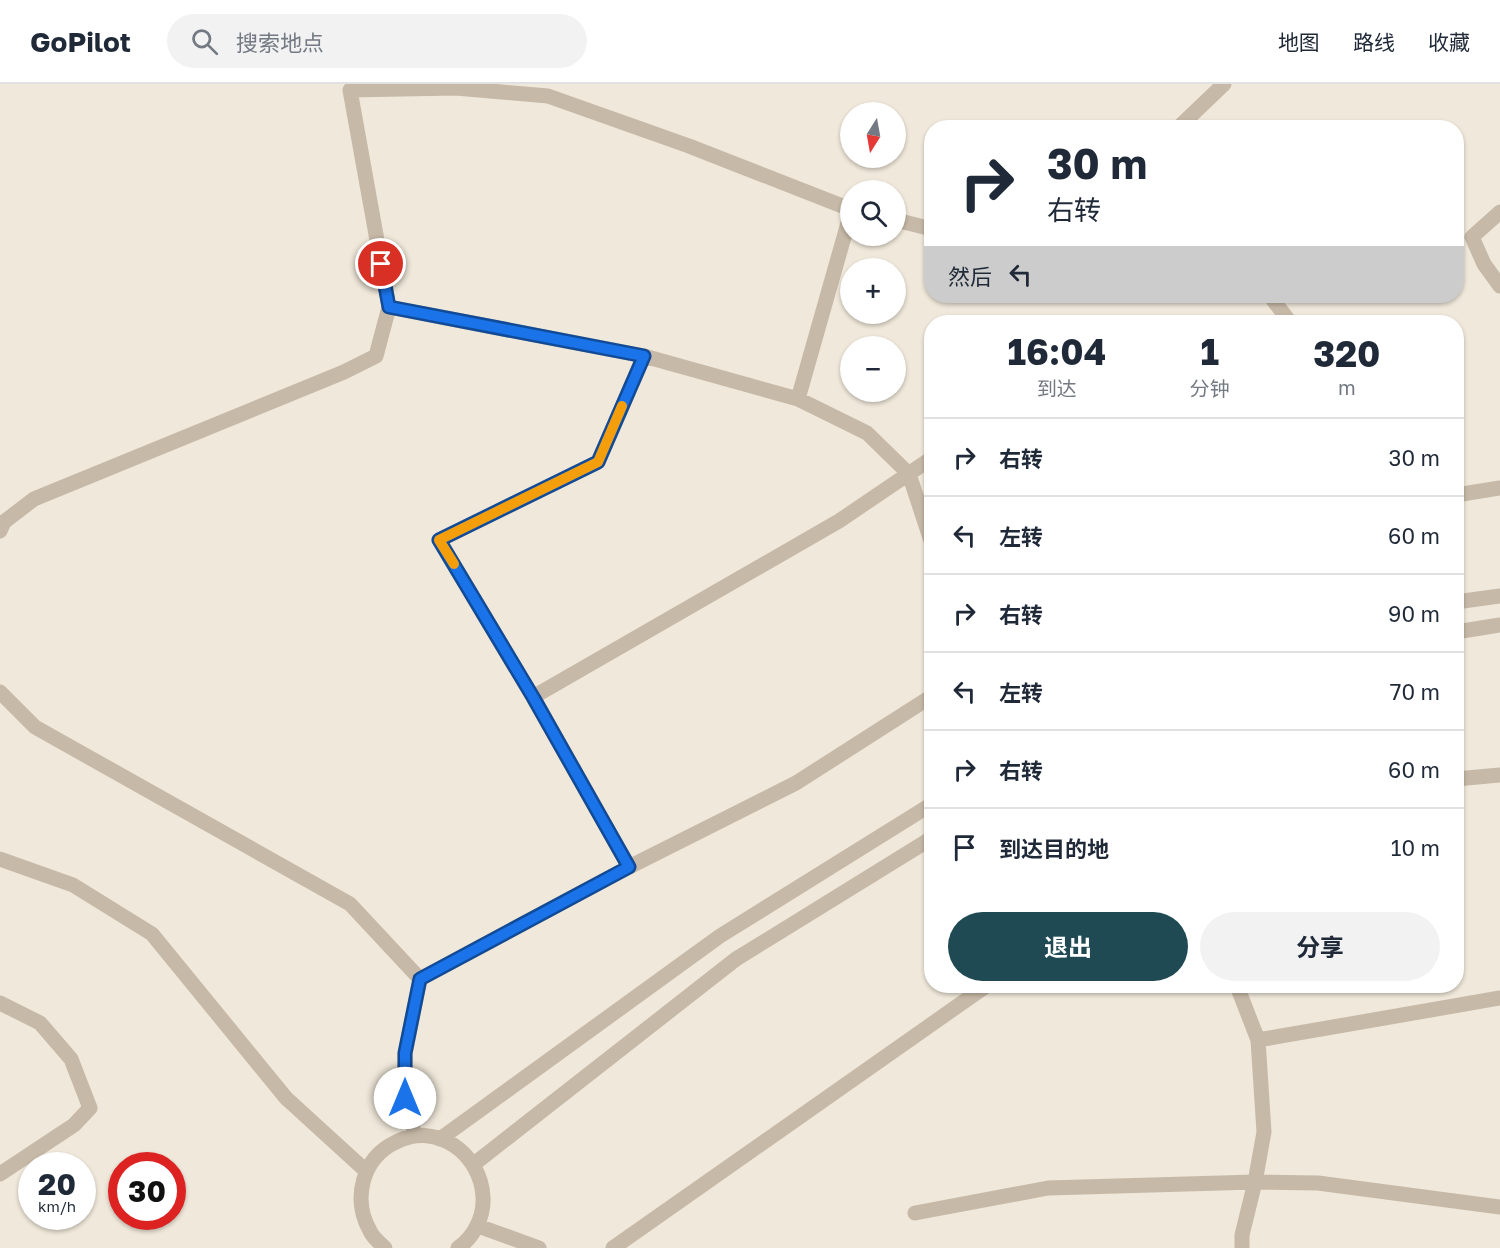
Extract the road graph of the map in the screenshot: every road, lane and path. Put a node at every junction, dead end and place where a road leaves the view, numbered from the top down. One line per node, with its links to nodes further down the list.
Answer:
1 (1224, 84): 2 (street)
2 (1186, 120)
3 (840, 205): 10 (street)
4 (1500, 212): 8 (street)
5 (906, 222): 6 (street)
6 (924, 227)
7 (841, 246): 13 (street)
8 (1500, 286)
9 (1275, 303): 11 (street)
10 (389, 307): 12 (street); 19 (street)
11 (1284, 315)
12 (644, 356): 13 (street); 25 (street)
13 (798, 399): 15 (street)
14 (924, 464): 15 (street)
15 (909, 474): 18 (street); 25 (street)
16 (1500, 488): 17 (street)
17 (1464, 494)
18 (924, 520)
19 (0, 531)
20 (1500, 596): 21 (street)
21 (1464, 601)
22 (1500, 625): 23 (street)
23 (1464, 631)
24 (0, 692): 33 (street)
25 (533, 697): 32 (street)
26 (924, 701): 32 (street)
27 (1500, 775): 28 (street)
28 (1464, 778)
29 (924, 809): 40 (street)
30 (924, 843): 41 (street)
31 (0, 859): 42 (street)
32 (629, 867): 33 (street)
33 (420, 979): 39 (street)
34 (976, 993): 51 (street)
35 (1240, 993): 38 (street)
36 (1500, 998): 38 (street)
37 (0, 1003): 43 (street)
38 (1258, 1040): 44 (street)
39 (415, 1136): 40 (street); 42 (street)
40 (440, 1139): 41 (street)
41 (474, 1164): 47 (street)
42 (366, 1171): 48 (street)
43 (0, 1174)
44 (1255, 1182): 45 (street); 46 (street); 52 (street)
45 (1500, 1207)
46 (915, 1212)
47 (478, 1226): 49 (street); 50 (street)
48 (385, 1248)
49 (458, 1248)
50 (539, 1248)
51 (613, 1248)
52 (1242, 1248)

